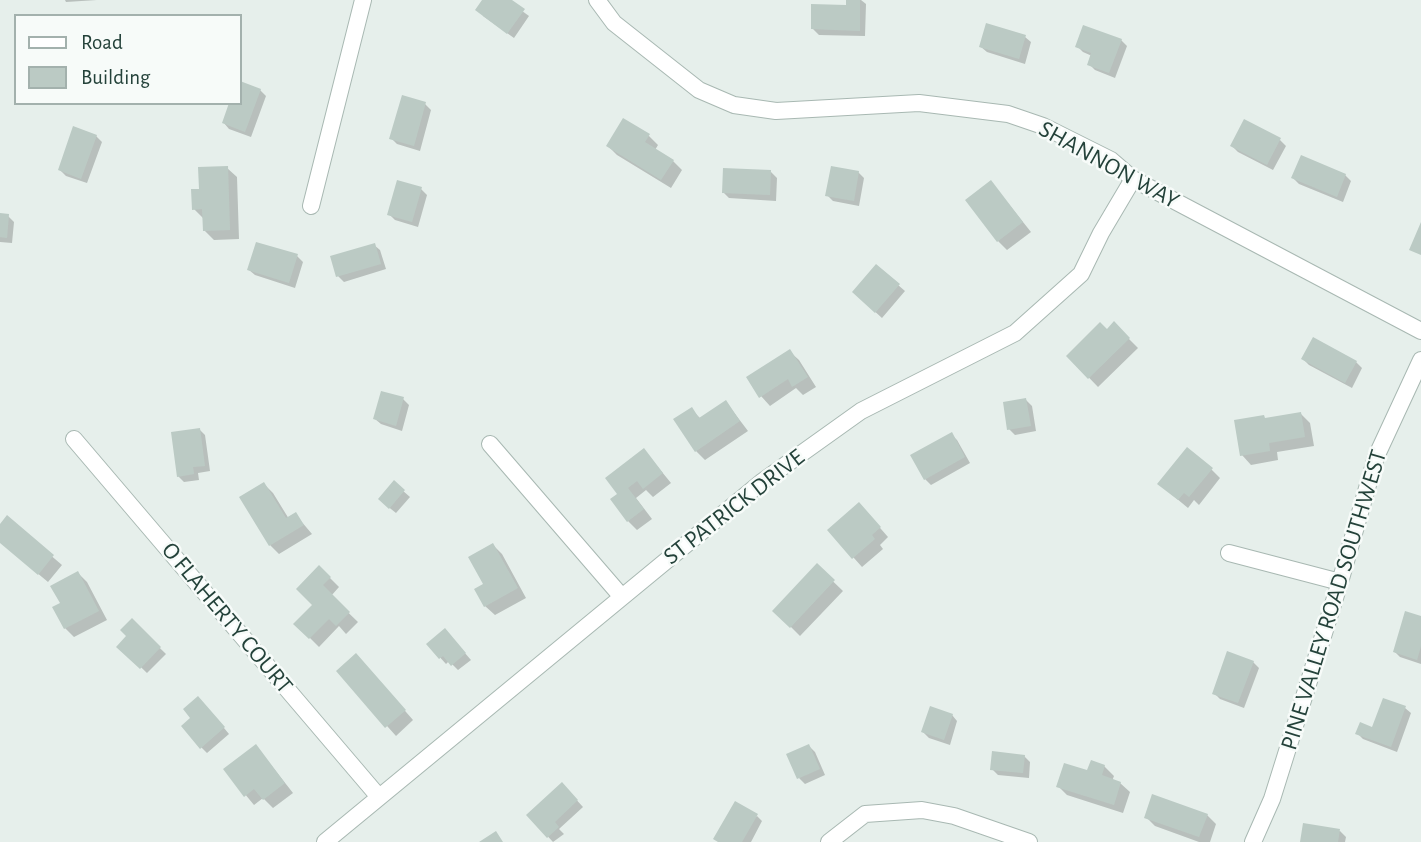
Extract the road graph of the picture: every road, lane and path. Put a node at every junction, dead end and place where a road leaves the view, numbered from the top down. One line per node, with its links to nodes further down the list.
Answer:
1 (363, 0): 4 (street)
2 (597, 0): 3 (street, SHANNON WAY)
3 (1133, 179): 5 (street, SHANNON WAY); 11 (street, ST PATRICK DRIVE)
4 (311, 206)
5 (1421, 331)
6 (1421, 360): 10 (street, PINE VALLEY ROAD SOUTHWEST)
7 (74, 439): 12 (street, O FLAHERTY COURT)
8 (490, 444): 11 (street)
9 (1229, 554): 10 (street)
10 (1340, 582): 16 (street, PINE VALLEY ROAD SOUTHWEST)
11 (622, 597): 12 (street, ST PATRICK DRIVE)
12 (379, 797): 13 (street, ST PATRICK DRIVE)
13 (325, 842)
14 (829, 842): 15 (street)
15 (1029, 842)
16 (1252, 842)

